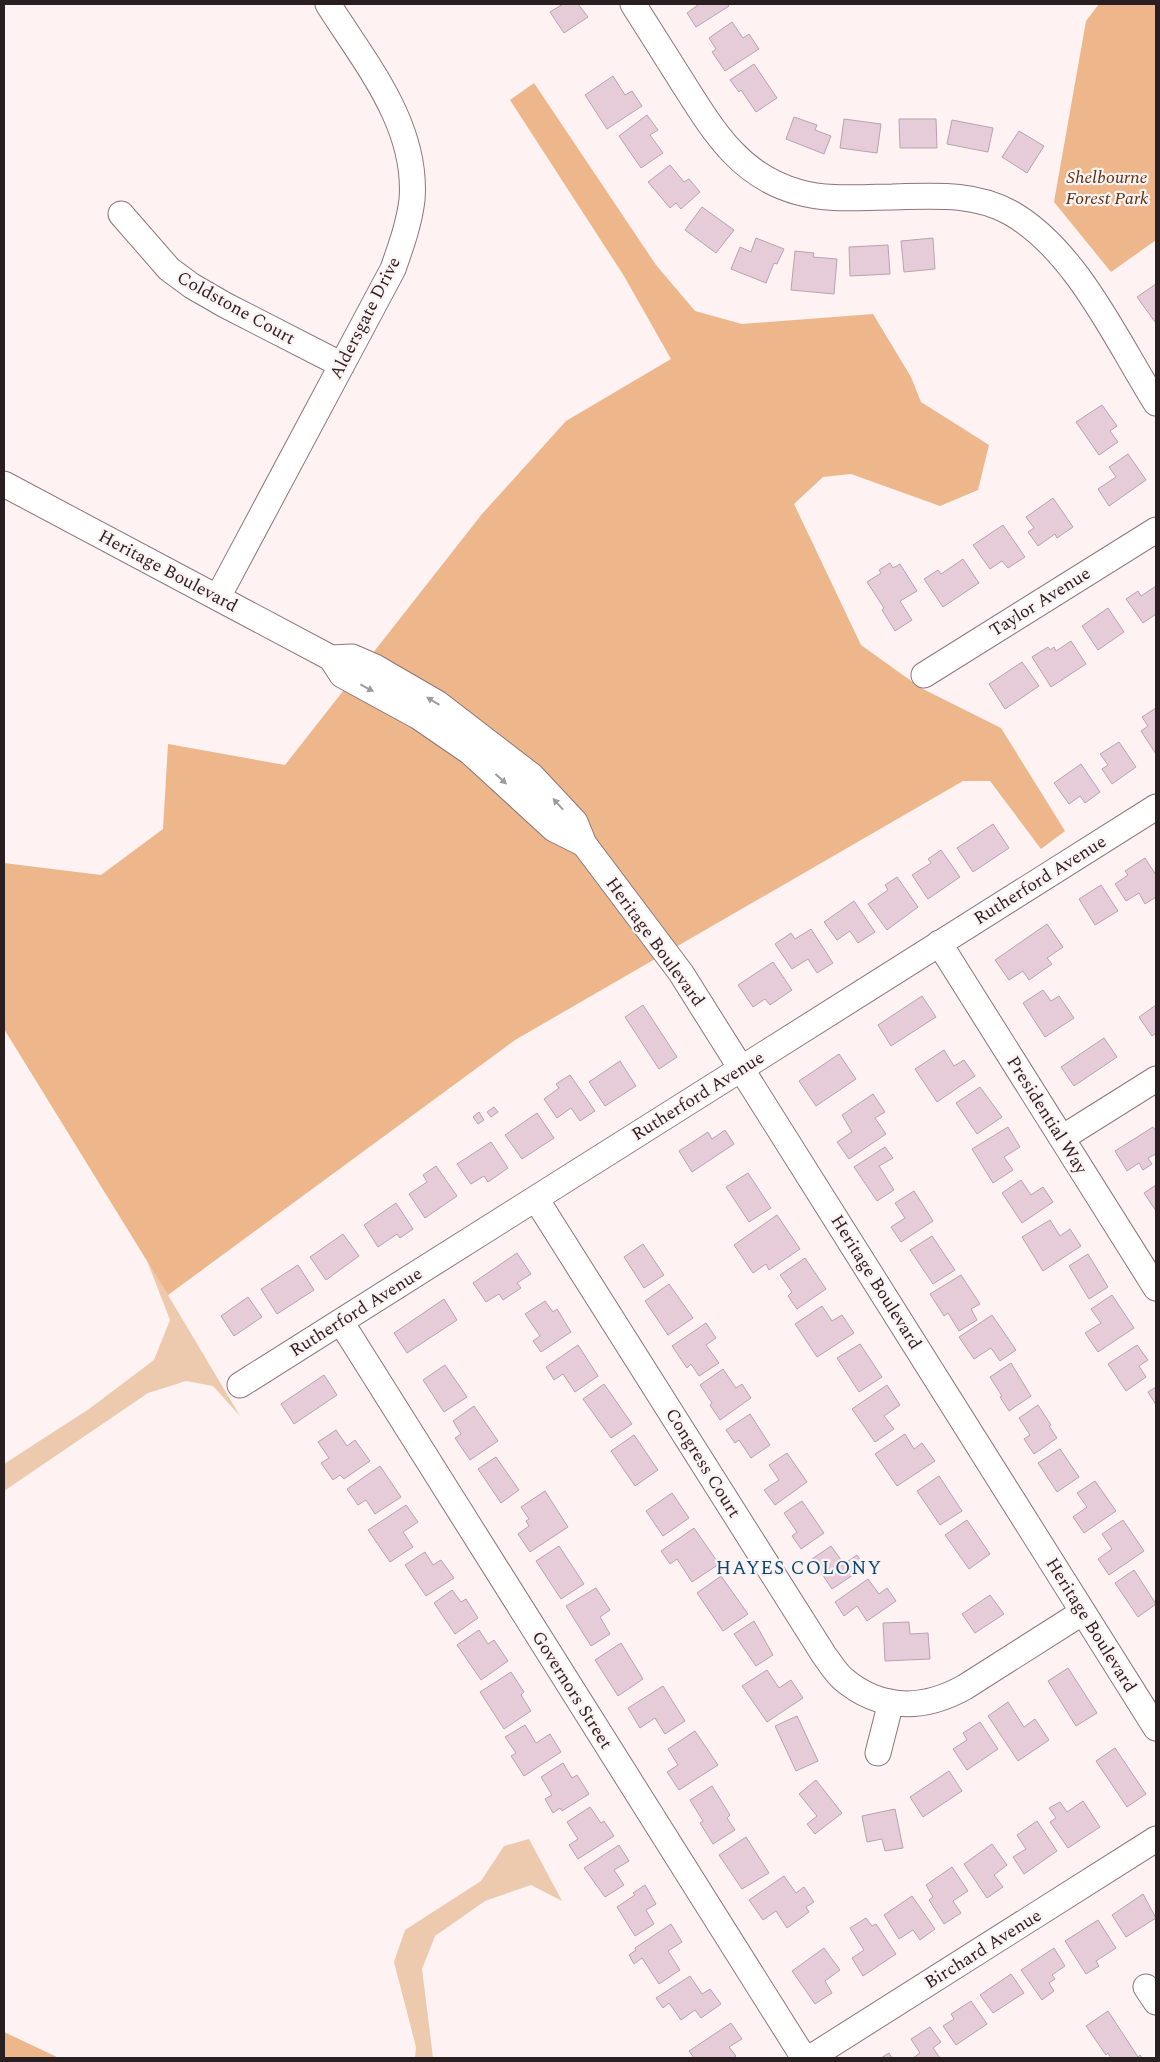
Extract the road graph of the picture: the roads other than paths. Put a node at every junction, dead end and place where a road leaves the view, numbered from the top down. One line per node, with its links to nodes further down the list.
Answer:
1 (328, 4): 4 (street, Aldersgate Drive)
2 (632, 4): 5 (street)
3 (121, 214): 4 (street, Coldstone Court)
4 (342, 365): 8 (street, Aldersgate Drive)
5 (1152, 387)
6 (4, 484): 8 (street, Heritage Boulevard)
7 (1156, 530): 9 (street, Taylor Avenue)
8 (218, 597): 12 (street, Heritage Boulevard)
9 (924, 675)
10 (1156, 807): 11 (street, Rutherford Avenue)
11 (939, 943): 12 (street, Rutherford Avenue); 14 (street, Presidential Way)
12 (741, 1069): 15 (street, Rutherford Avenue); 19 (street, Heritage Boulevard)
13 (1156, 1079): 14 (street)
14 (1062, 1138): 16 (street, Presidential Way)
15 (536, 1199): 17 (street, Rutherford Avenue); 20 (street, Congress Court)
16 (1156, 1288)
17 (340, 1322): 18 (street, Rutherford Avenue); 24 (street, Governors Street)
18 (240, 1385)
19 (1083, 1612): 20 (street, Congress Court); 21 (street, Heritage Boulevard)
20 (891, 1702): 22 (street)
21 (1156, 1728)
22 (878, 1754)
23 (1156, 1840): 25 (street, Birchard Avenue)
24 (804, 2058)
25 (810, 2058)

